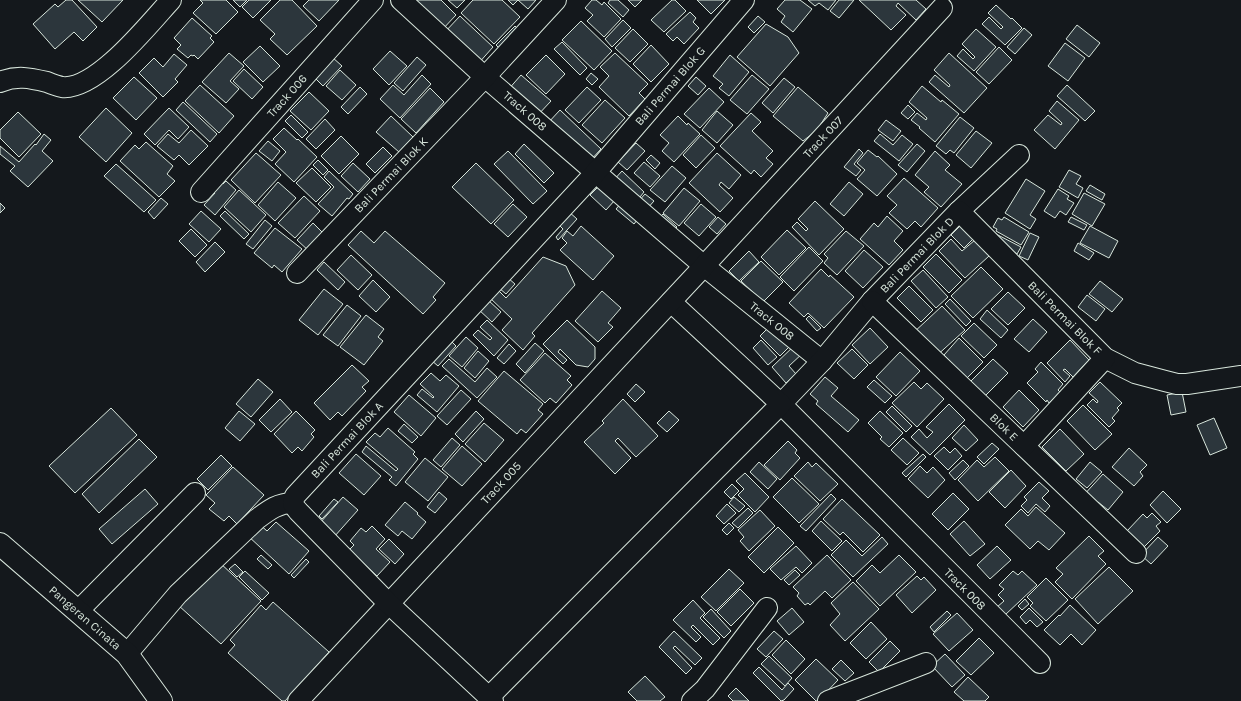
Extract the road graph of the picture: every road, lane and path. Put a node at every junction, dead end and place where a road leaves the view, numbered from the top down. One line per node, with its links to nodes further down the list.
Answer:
1 (171, 0): 8 (street)
2 (373, 0): 11 (street, Track 006)
3 (401, 0): 7 (street, Track 008)
4 (556, 0): 7 (street, Bali Permai Blok K)
5 (744, 0): 10 (street, Bali Permai Blok G)
6 (942, 8): 13 (street, Track 007)
7 (485, 77): 10 (street, Track 008); 14 (street, Bali Permai Blok K)
8 (0, 82)
9 (1019, 155): 12 (street, Bali Permai Blok D)
10 (596, 172): 13 (street, Track 008); 23 (street, Bali Permai Blok A)
11 (201, 192)
12 (959, 211): 15 (street, Bali Permai Blok D); 17 (street, Bali Permai Blok F)
13 (704, 266): 16 (street, Track 005); 18 (street, Track 008)
14 (297, 273)
15 (872, 301): 18 (street, Bali Permai Blok D); 21 (street, Blok E)
16 (671, 302): 20 (street, Track 008); 26 (street, Track 005)
17 (1105, 358): 19 (street, Bali Permai Blok F); 21 (street)
18 (822, 361): 20 (street)
19 (1241, 376)
20 (781, 404): 31 (street, Track 008); 32 (street)
21 (1024, 446): 25 (street, Blok E)
22 (195, 493): 28 (street)
23 (293, 503): 26 (street); 29 (street)
24 (0, 544): 28 (street, Pangeran Cinata)
25 (1136, 553)
26 (388, 604): 32 (street); 34 (street, Track 005)
27 (767, 608): 35 (street)
28 (78, 611): 29 (street, Pangeran Cinata)
29 (127, 654): 33 (street, Pangeran Cinata)
30 (926, 663): 36 (street)
31 (1040, 663)
32 (491, 699)
33 (161, 701)
34 (298, 701)
35 (692, 701)
36 (828, 701)

